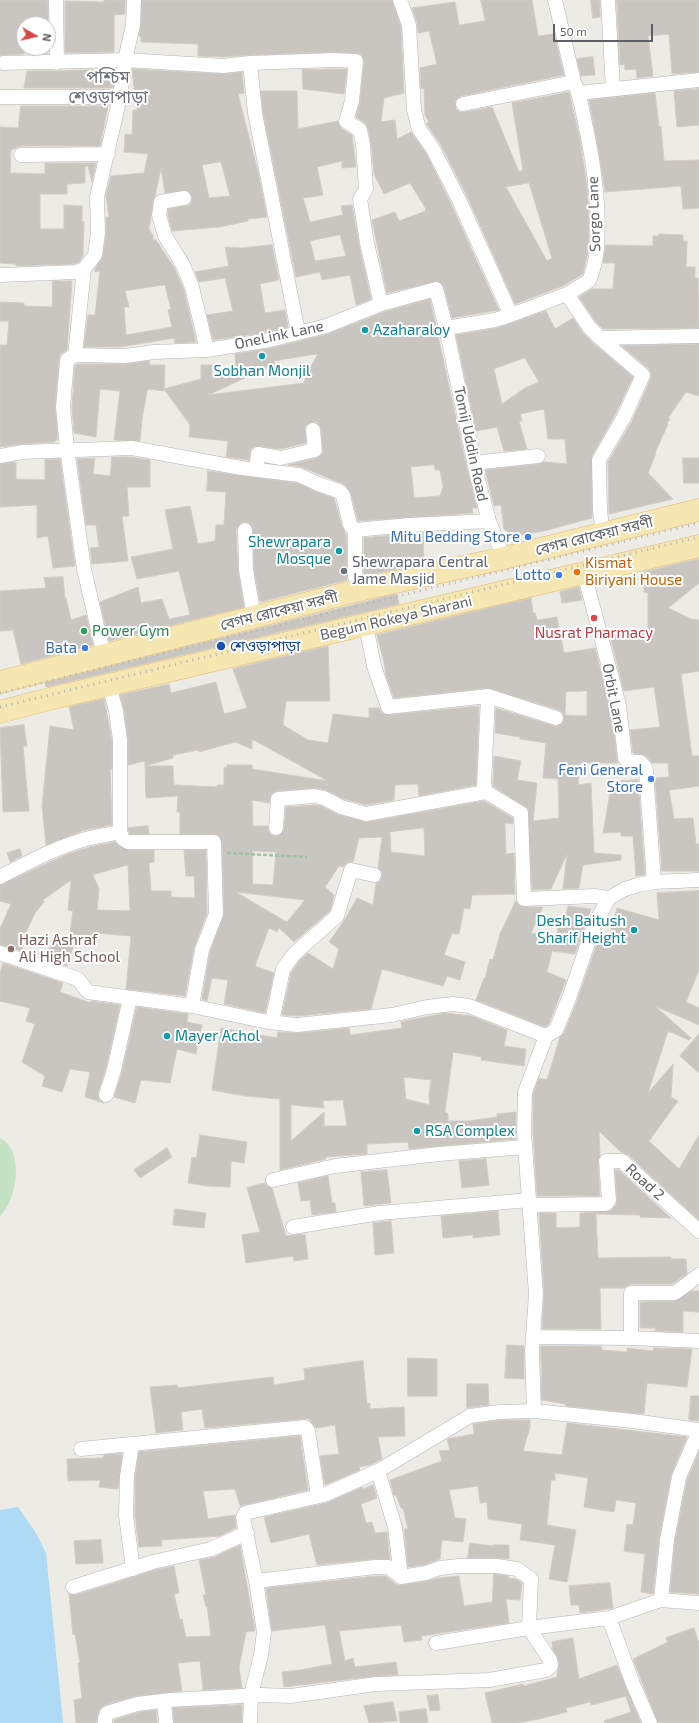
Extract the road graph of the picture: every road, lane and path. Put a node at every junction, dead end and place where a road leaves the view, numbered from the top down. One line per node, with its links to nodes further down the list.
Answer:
1 (56, 0): 8 (street)
2 (134, 0): 6 (street)
3 (400, 0): 23 (street)
4 (555, 0): 11 (street, Sorgo Lane)
5 (608, 0): 12 (street)
6 (124, 60): 8 (street); 9 (street); 14 (street)
7 (3, 63): 8 (street)
8 (57, 63)
9 (250, 63): 22 (street); 25 (street)
10 (699, 80): 12 (street)
11 (576, 88): 12 (street); 15 (street); 21 (street, Sorgo Lane)
12 (613, 89)
13 (0, 97): 14 (street)
14 (120, 97): 16 (street)
15 (463, 104)
16 (108, 154): 17 (street); 19 (street)
17 (21, 155)
18 (184, 198): 28 (street)
19 (84, 269): 20 (street); 29 (street)
20 (0, 275)
21 (567, 294): 23 (street, Sorgo Lane); 27 (street)
22 (381, 304): 24 (street, OneLink Lane); 25 (street, OneLink Lane)
23 (511, 315): 24 (street, Sorgo Lane)
24 (446, 328): 34 (street, Tomij Uddin Road)
25 (298, 332): 28 (street, OneLink Lane)
26 (699, 336): 27 (street)
27 (600, 338): 41 (street)
28 (207, 350): 29 (street, OneLink Lane)
29 (75, 355): 31 (street)
30 (313, 430): 35 (street)
31 (67, 449): 32 (street); 35 (street); 49 (street)
32 (0, 456)
33 (538, 456): 34 (street)
34 (474, 463): 37 (street, Tomij Uddin Road)
35 (256, 470): 40 (street)
36 (699, 510): 38 (main road, বেগম রোকেয়া সরণী)
37 (488, 521): 40 (street); 43 (street, Tomij Uddin Road)
38 (634, 526): 41 (main road, বেগম রোকেয়া সরণী); 44 (main road)
39 (245, 530): 47 (street)
40 (355, 530): 46 (street)
41 (603, 533): 43 (main road, বেগম রোকেয়া সরণী)
42 (699, 546): 44 (main road, Begum Rokeya Sharani)
43 (504, 558): 46 (main road, বেগম রোকেয়া সরণী)
44 (641, 559): 45 (main road, Begum Rokeya Sharani)
45 (584, 573): 48 (main road, Begum Rokeya Sharani); 63 (street, Orbit Lane)
46 (359, 590): 47 (main road, বেগম রোকেয়া সরণী)
47 (254, 617): 49 (main road, বেগম রোকেয়া সরণী)
48 (366, 625): 51 (main road, Begum Rokeya Sharani); 52 (street)
49 (104, 656): 50 (main road, বেগম রোকেয়া সরণী)
50 (0, 682)
51 (109, 685): 53 (main road, Begum Rokeya Sharani); 57 (street)
52 (488, 696): 54 (street); 55 (street)
53 (0, 712)
54 (556, 718)
55 (486, 792): 56 (street); 64 (street)
56 (276, 828)
57 (120, 832): 58 (street); 61 (street)
58 (215, 853): 59 (path); 67 (street)
59 (307, 857)
60 (374, 875): 68 (street)
61 (0, 877)
62 (699, 880): 63 (street)
63 (654, 882): 64 (street)
64 (609, 898): 69 (street)
65 (0, 953): 66 (street)
66 (130, 998): 67 (street); 70 (street)
67 (192, 1006): 68 (street)
68 (272, 1022): 69 (street)
69 (546, 1036): 71 (street)
70 (106, 1095)
71 (525, 1147): 72 (street); 73 (street)
72 (273, 1180)
73 (529, 1203): 74 (street); 75 (street, Road 2); 77 (street)
74 (293, 1226)
75 (699, 1231)
76 (699, 1275): 78 (street)
77 (533, 1337): 78 (street); 80 (street)
78 (631, 1338): 79 (street)
79 (699, 1341)
80 (534, 1411): 81 (street); 84 (street)
81 (699, 1431): 91 (street)
82 (132, 1444): 83 (street); 85 (street); 87 (street)
83 (81, 1449)
84 (378, 1471): 85 (street); 88 (street)
85 (318, 1496): 86 (street)
86 (247, 1534): 87 (street); 89 (street)
87 (134, 1568): 90 (street)
88 (401, 1577): 89 (street); 94 (street)
89 (256, 1581): 96 (street)
90 (73, 1587)
91 (661, 1600): 92 (street); 93 (street)
92 (699, 1603)
93 (609, 1618): 94 (street); 101 (street)
94 (529, 1628): 95 (street); 96 (street)
95 (436, 1643)
96 (251, 1695): 97 (street); 100 (street)
97 (164, 1701): 98 (street); 99 (street)
98 (105, 1723)
99 (166, 1723)
100 (250, 1723)
101 (650, 1723)

